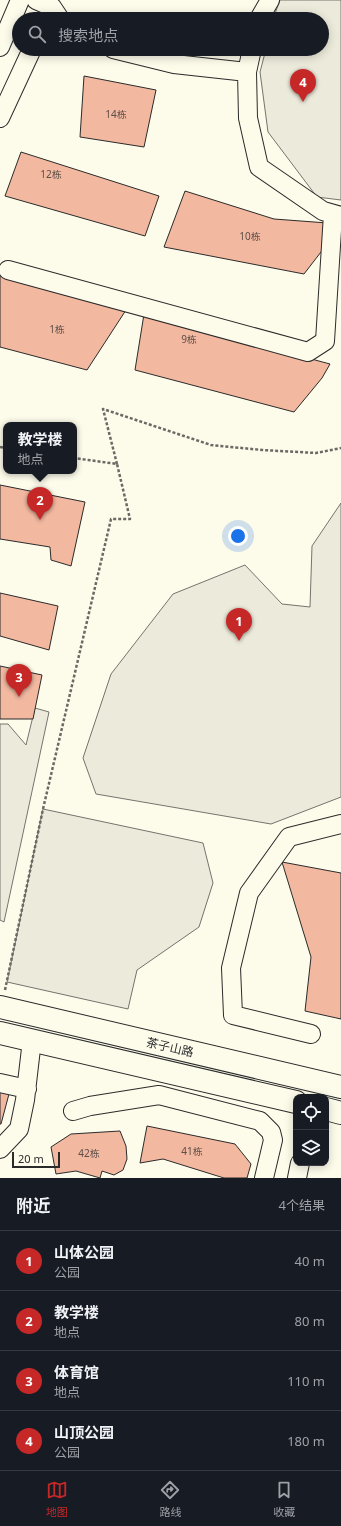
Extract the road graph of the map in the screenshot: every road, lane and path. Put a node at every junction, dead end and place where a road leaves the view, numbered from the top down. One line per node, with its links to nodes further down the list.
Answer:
1 (20, 0): 3 (street)
2 (270, 0): 4 (street)
3 (15, 12)
4 (263, 12)
5 (12, 19): 6 (street)
6 (0, 47)
7 (29, 56): 11 (street)
8 (141, 56): 10 (street)
9 (250, 56): 10 (street)
10 (247, 72): 12 (street)
11 (0, 118)
12 (337, 215): 13 (street)
13 (8, 270)
14 (341, 448): 16 (path)
15 (77, 458): 16 (path)
16 (117, 464): 18 (path)
17 (341, 824): 20 (street)
18 (1, 1008): 23 (main road, 茶子山路)
19 (0, 1033): 21 (main road, 茶子山路)
20 (311, 1034)
21 (32, 1040): 24 (street); 25 (main road, 茶子山路)
22 (0, 1083): 24 (street)
23 (341, 1087)
24 (27, 1089): 29 (street)
25 (293, 1101)
26 (329, 1110): 28 (main road)
27 (73, 1111): 31 (street)
28 (341, 1113)
29 (0, 1149)
30 (299, 1166): 32 (street)
31 (264, 1178)
32 (297, 1178)

